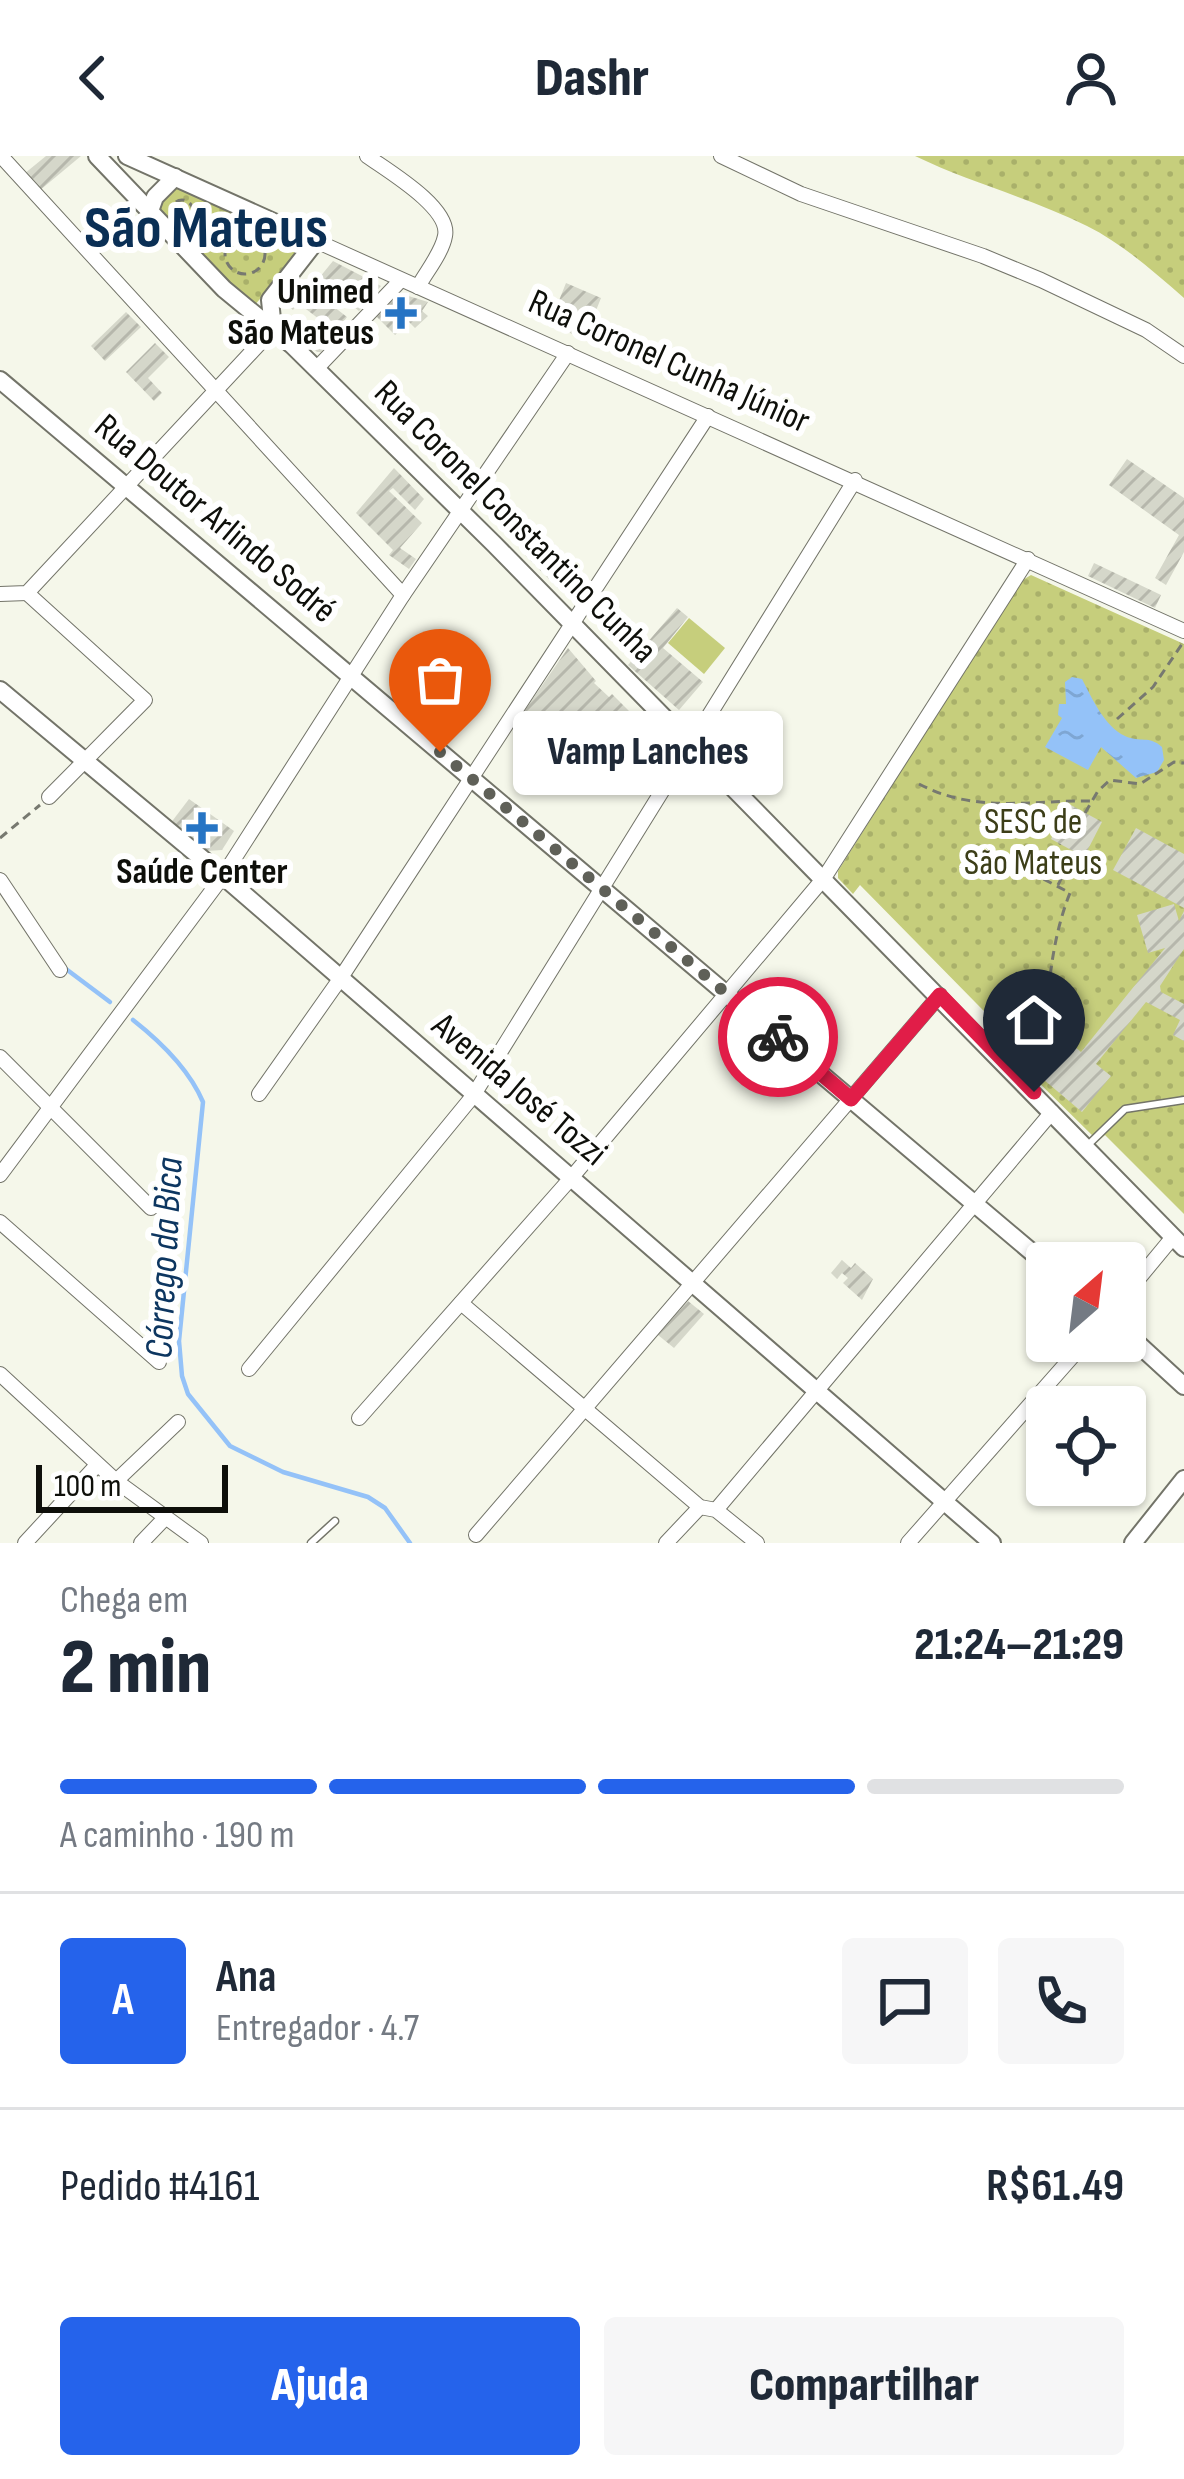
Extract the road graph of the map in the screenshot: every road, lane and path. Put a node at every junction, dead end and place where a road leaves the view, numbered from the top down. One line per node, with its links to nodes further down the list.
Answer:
1 (2, 156): 20 (street)
2 (98, 156): 7 (street, Rua Coronel Constantino Cunha)
3 (127, 156): 6 (street, Rua Coronel Cunha Júnior)
4 (367, 156): 12 (street)
5 (721, 156): 17 (street)
6 (175, 177): 7 (street); 9 (street, Rua Coronel Cunha Júnior)
7 (150, 212): 14 (street, Rua Coronel Constantino Cunha)
8 (219, 236): 8 (path); 10 (path)
9 (316, 241): 11 (street, Rua Coronel Cunha Júnior); 13 (street)
10 (228, 242): 10 (path)
11 (401, 280): 12 (street, Rua Coronel Cunha Júnior); 18 (street)
12 (418, 287): 16 (street, Rua Coronel Cunha Júnior)
13 (270, 300): 14 (street); 15 (street)
14 (245, 309): 15 (street, Rua Coronel Constantino Cunha)
15 (274, 329): 18 (street, Rua Coronel Constantino Cunha); 20 (street)
16 (568, 352): 21 (street, Rua Coronel Cunha Júnior); 24 (street)
17 (1184, 356)
18 (316, 369): 24 (street, Rua Coronel Constantino Cunha)
19 (0, 380): 23 (street, Rua Doutor Arlindo Sodré)
20 (217, 392): 23 (street); 28 (street)
21 (708, 416): 22 (street, Rua Coronel Cunha Júnior); 29 (street)
22 (855, 480): 25 (street, Rua Coronel Cunha Júnior); 34 (street)
23 (126, 486): 26 (street); 31 (street, Rua Doutor Arlindo Sodré)
24 (460, 511): 28 (street); 29 (street, Rua Coronel Constantino Cunha)
25 (1028, 559): 30 (street, Rua Coronel Cunha Júnior); 51 (street)
26 (27, 593): 27 (street); 35 (street)
27 (0, 594)
28 (403, 595): 31 (street)
29 (572, 626): 34 (street, Rua Coronel Constantino Cunha); 37 (street)
30 (1183, 637): 33 (path)
31 (349, 677): 37 (street, Rua Doutor Arlindo Sodré); 50 (street)
32 (0, 690): 35 (street, Avenida José Tozzi)
33 (1117, 719)
34 (691, 743): 51 (street, Rua Coronel Constantino Cunha); 55 (street)
35 (88, 761): 39 (street); 50 (street, Avenida José Tozzi)
36 (1184, 763): 40 (path)
37 (470, 777): 55 (street, Rua Doutor Arlindo Sodré); 57 (street)
38 (920, 784): 40 (path)
39 (49, 797): 42 (path)
40 (1091, 801): 41 (path)
41 (1085, 813)
42 (0, 838)
43 (1060, 844): 45 (path)
44 (1075, 852): 47 (path)
45 (1054, 857)
46 (1049, 865): 52 (path)
47 (1068, 865)
48 (1038, 869): 52 (path)
49 (1064, 873): 54 (path)
50 (223, 876): 57 (street, Avenida José Tozzi); 68 (street)
51 (824, 878): 59 (street); 60 (street, Rua Coronel Constantino Cunha)
52 (1042, 878): 54 (path)
53 (0, 880): 56 (street)
54 (1057, 886): 61 (path)
55 (603, 890): 59 (street, Rua Doutor Arlindo Sodré); 65 (street)
56 (60, 970)
57 (340, 979): 64 (street); 65 (street, Avenida José Tozzi)
58 (1032, 993): 61 (path)
59 (727, 994): 66 (street, Rua Doutor Arlindo Sodré); 72 (street)
60 (940, 995): 66 (street); 69 (street, Rua Coronel Constantino Cunha)
61 (1048, 997): 62 (path)
62 (1050, 1046)
63 (0, 1057): 68 (street)
64 (259, 1094)
65 (473, 1096): 72 (street, Avenida José Tozzi); 84 (street)
66 (851, 1099): 73 (street, Rua Doutor Arlindo Sodré); 79 (street)
67 (1184, 1100): 70 (lane)
68 (50, 1108): 71 (street); 74 (street)
69 (1052, 1112): 70 (street, Rua Coronel Constantino Cunha); 73 (street)
70 (1086, 1147): 76 (street, Rua Coronel Constantino Cunha)
71 (0, 1175)
72 (572, 1178): 79 (street, Avenida José Tozzi); 80 (street)
73 (975, 1205): 77 (street, Rua Doutor Arlindo Sodré); 87 (street)
74 (151, 1208)
75 (0, 1222): 82 (street)
76 (1179, 1242): 78 (street)
77 (1026, 1248)
78 (1146, 1274)
79 (692, 1283): 87 (street, Avenida José Tozzi); 88 (street)
80 (461, 1303): 88 (street); 89 (street)
81 (1146, 1351): 86 (street)
82 (159, 1362)
83 (1067, 1362): 94 (street)
84 (249, 1369)
85 (0, 1374): 91 (street)
86 (1184, 1386)
87 (817, 1392): 94 (street, Avenida José Tozzi); 95 (street)
88 (584, 1407): 95 (street); 98 (street)
89 (359, 1418)
90 (178, 1422): 92 (street)
91 (97, 1465): 92 (street); 99 (street)
92 (116, 1481): 96 (street)
93 (1180, 1491): 107 (street)
94 (944, 1502): 105 (street); 106 (street, Avenida José Tozzi)
95 (708, 1508): 103 (street); 104 (street)
96 (165, 1518): 100 (street); 101 (street)
97 (334, 1521): 102 (lane)
98 (476, 1535)
99 (25, 1543)
100 (141, 1543)
101 (202, 1543)
102 (310, 1543)
103 (666, 1543)
104 (757, 1543)
105 (908, 1543)
106 (992, 1543)
107 (1133, 1543)

